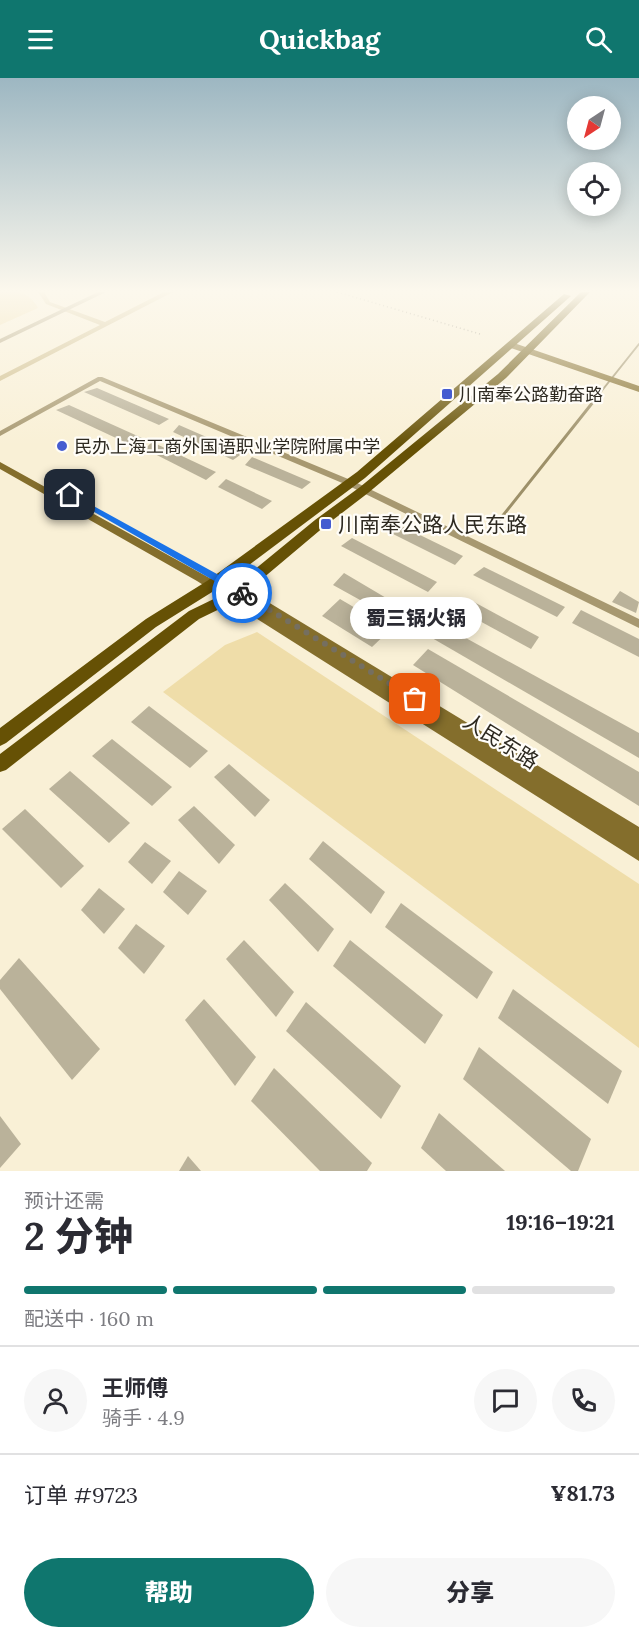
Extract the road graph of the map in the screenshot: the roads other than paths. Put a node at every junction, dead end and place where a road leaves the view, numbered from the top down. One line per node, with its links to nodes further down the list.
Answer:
1 (514, 343): 3 (main road)
2 (533, 343): 4 (main road)
3 (511, 345): 4 (street); 9 (main road)
4 (526, 351): 5 (street); 10 (main road)
5 (639, 389)
6 (0, 434): 9 (street)
7 (0, 457): 11 (street, 人民东路)
8 (0, 465): 11 (street, 人民东路)
9 (350, 483): 10 (street); 11 (main road)
10 (364, 490): 12 (main road); 13 (street)
11 (216, 582): 12 (street, 人民东路); 14 (main road)
12 (235, 594): 15 (main road); 16 (street, 人民东路); 17 (street, 人民东路)
13 (639, 624)
14 (0, 738)
15 (0, 764)
16 (639, 837)
17 (639, 852)

